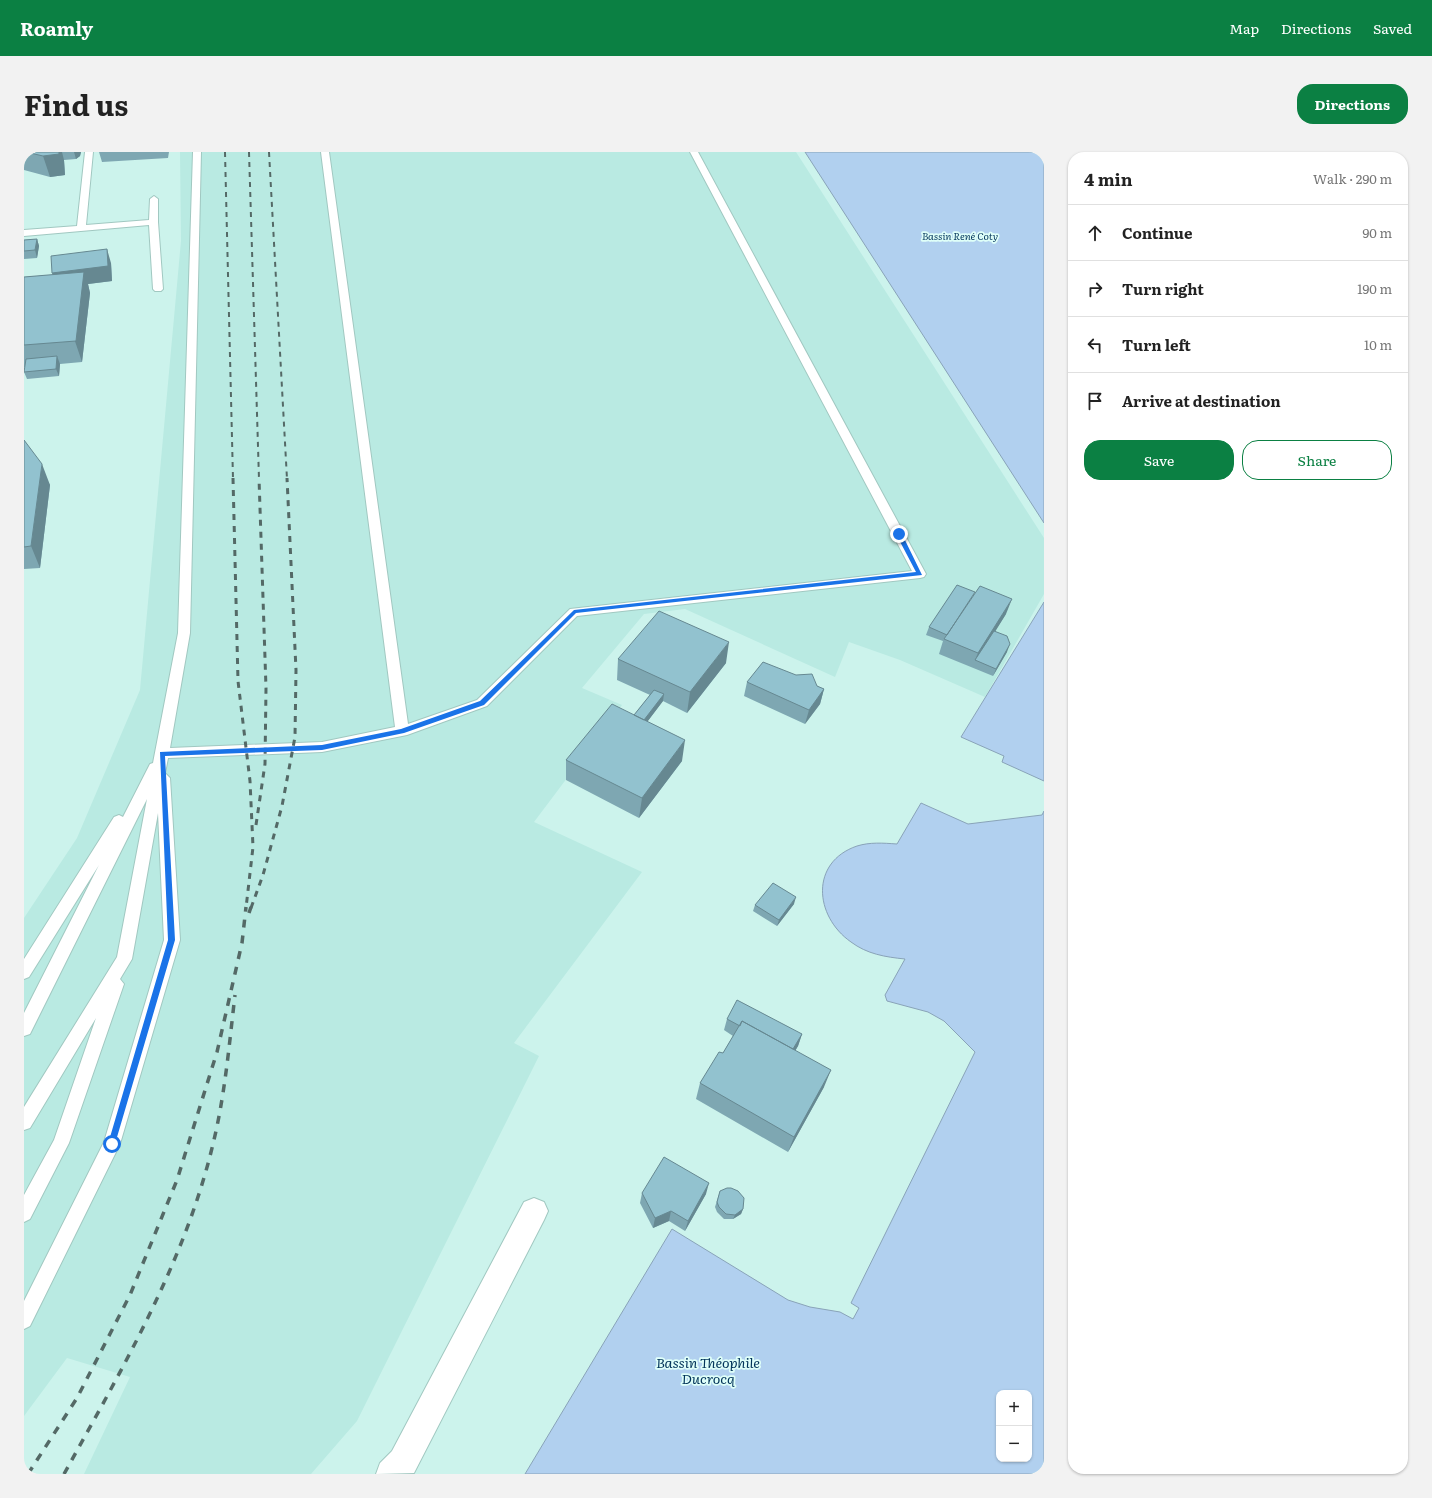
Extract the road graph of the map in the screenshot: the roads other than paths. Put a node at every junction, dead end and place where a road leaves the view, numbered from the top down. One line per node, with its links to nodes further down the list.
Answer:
1 (89, 152): 7 (lane)
2 (197, 152): 11 (lane)
3 (325, 152): 10 (lane)
4 (694, 152): 10 (lane)
5 (154, 199): 6 (lane)
6 (153, 222): 7 (lane); 9 (lane)
7 (81, 228): 8 (lane)
8 (24, 233)
9 (158, 289)
10 (402, 731): 11 (lane)
11 (162, 753): 12 (lane); 13 (lane); 14 (lane); 18 (lane)
12 (124, 959): 15 (lane); 17 (lane)
13 (24, 972)
14 (24, 1029)
15 (24, 1122)
16 (534, 1211): 19 (street)
17 (24, 1213)
18 (24, 1320)
19 (391, 1474)

